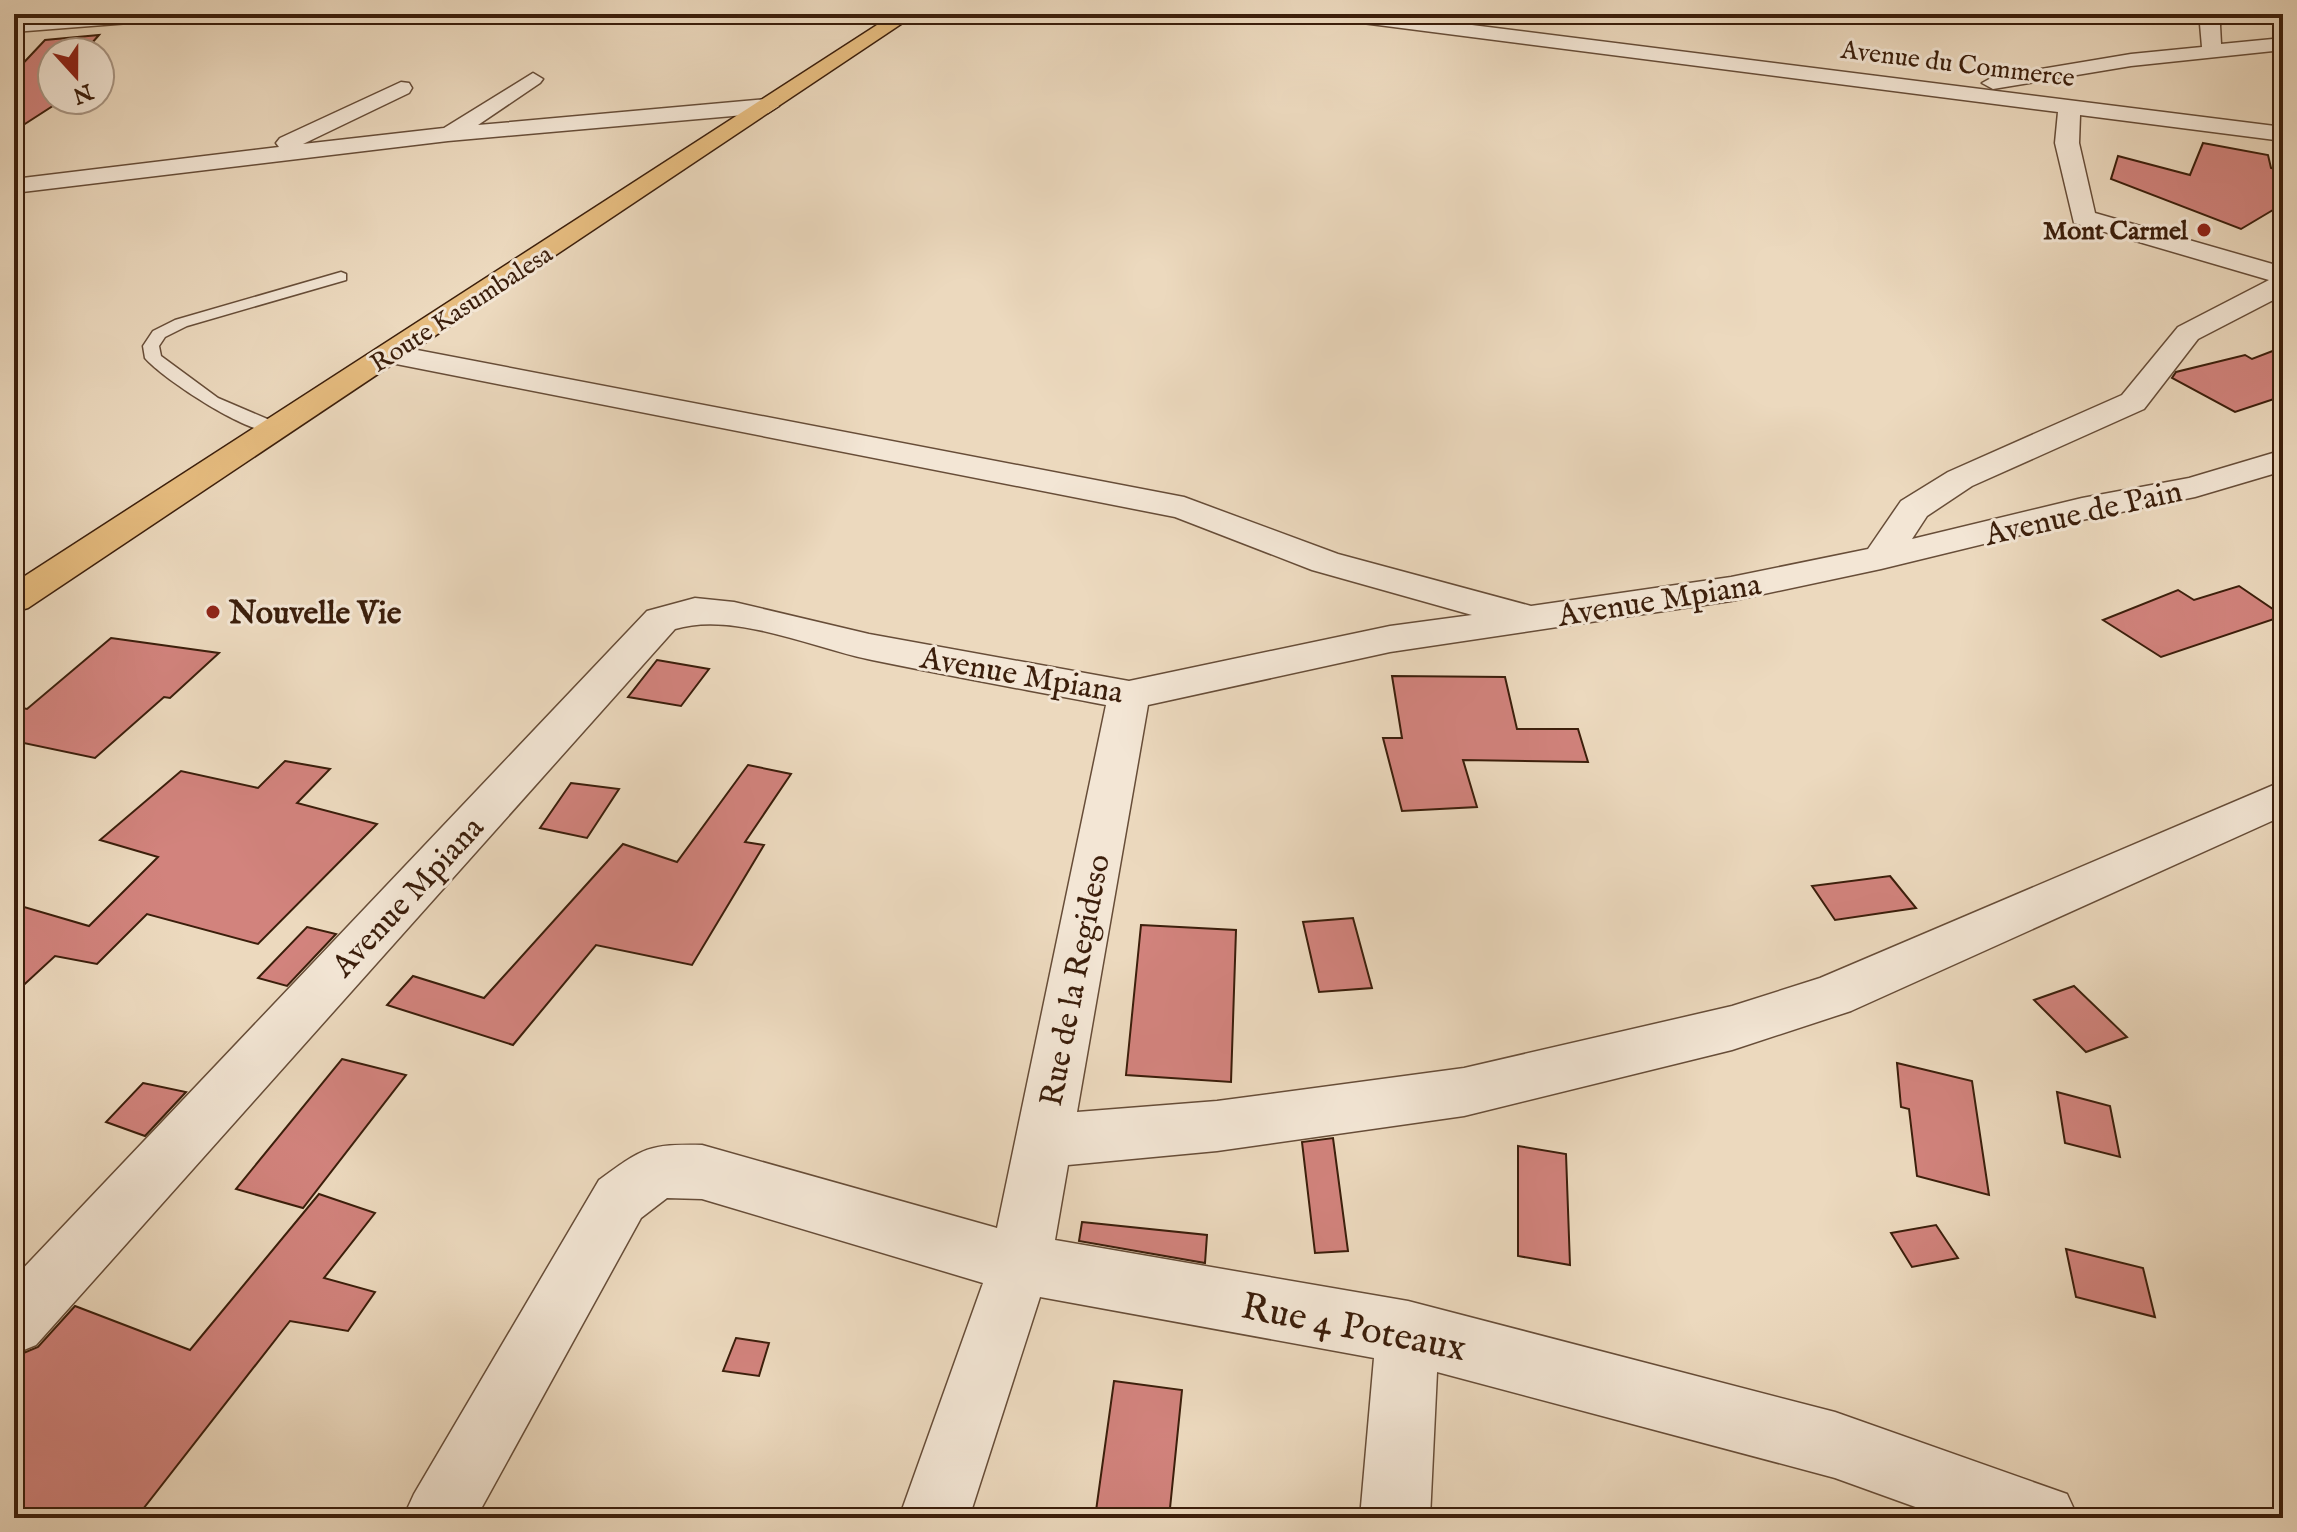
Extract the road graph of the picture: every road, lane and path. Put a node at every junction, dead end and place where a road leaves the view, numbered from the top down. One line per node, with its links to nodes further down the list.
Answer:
1 (44, 14): 7 (street)
2 (168, 14): 7 (street)
3 (907, 14): 15 (highway, Route Kasumbalesa)
4 (1339, 14): 8 (street, Avenue du Commerce)
5 (1420, 14): 8 (street)
6 (2219, 14): 10 (street)
7 (14, 24)
8 (1483, 32): 13 (street, Avenue du Commerce)
9 (2283, 44): 10 (street)
10 (2212, 51): 13 (street)
11 (533, 79): 16 (street)
12 (401, 88): 18 (street)
13 (1964, 91): 14 (street, Avenue du Commerce)
14 (2070, 105): 17 (street, Avenue du Commerce); 20 (street)
15 (768, 106): 16 (street); 23 (highway, Route Kasumbalesa)
16 (448, 134): 18 (street)
17 (2283, 134)
18 (259, 157): 19 (street)
19 (14, 186)
20 (2283, 276)
21 (341, 277): 24 (lane)
22 (2283, 284): 26 (street)
23 (391, 354): 24 (highway, Route Kasumbalesa); 28 (street)
24 (273, 428): 27 (highway, Route Kasumbalesa)
25 (2283, 460): 26 (street, Avenue de Pain)
26 (1881, 558): 28 (street, Avenue Mpiana)
27 (14, 600)
28 (1532, 619): 29 (street, Avenue Mpiana)
29 (1129, 695): 31 (street, Rue de la Regideso); 33 (street, Avenue Mpiana)
30 (2283, 797): 31 (street)
31 (1043, 1141): 32 (street, Rue de la Regideso)
32 (1020, 1264): 34 (street, Rue 4 Poteaux); 35 (street, Rue 4 Poteaux); 36 (street, Rue de la Regideso)
33 (14, 1323)
34 (1408, 1333): 37 (street); 38 (street, Rue 4 Poteaux)
35 (438, 1518)
36 (934, 1518)
37 (1395, 1518)
38 (2043, 1518)

